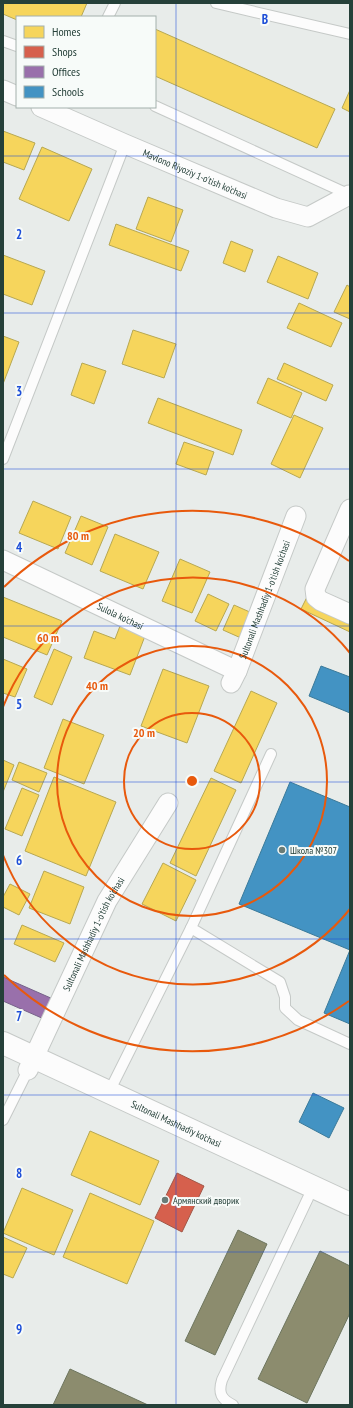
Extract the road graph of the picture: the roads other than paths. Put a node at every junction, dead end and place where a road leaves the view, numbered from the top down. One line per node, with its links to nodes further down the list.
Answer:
1 (115, 3): 3 (lane)
2 (216, 3): 4 (lane)
3 (108, 16)
4 (350, 34)
5 (3, 41): 6 (lane)
6 (16, 46)
7 (3, 90): 8 (street)
8 (16, 96)
9 (156, 106): 13 (lane)
10 (46, 108): 11 (street, Mavlono Riyoziy 1-o'tish ko'chasi)
11 (61, 111): 12 (street, Mavlono Riyoziy 1-o'tish ko'chasi)
12 (125, 144): 13 (street, Mavlono Riyoziy 1-o'tish ko'chasi); 14 (lane)
13 (350, 195)
14 (3, 459)
15 (350, 509): 18 (street)
16 (296, 516): 19 (street, Sultonali Mashhadiy 1-o'tish ko'chasi)
17 (3, 560): 19 (street, Sulola ko'chasi)
18 (350, 614)
19 (234, 677)
20 (271, 754): 22 (lane)
21 (168, 803): 26 (street, Sultonali Mashhadiy 1-o'tish ko'chasi)
22 (191, 928): 24 (lane); 27 (lane)
23 (3, 1043): 26 (street, Sultonali Mashhadiy ko'chasi)
24 (350, 1044)
25 (3, 1059): 26 (street, Sultonali Mashhadiy ko'chasi)
26 (31, 1063): 27 (street, Sultonali Mashhadiy ko'chasi); 28 (lane); 29 (street, Sultonali Mashhadiy ko'chasi)
27 (109, 1092): 30 (street, Sultonali Mashhadiy ko'chasi)
28 (3, 1120)
29 (308, 1198): 31 (street, Sultonali Mashhadiy ko'chasi); 32 (lane)
30 (350, 1204)
31 (350, 1218)
32 (233, 1405)

